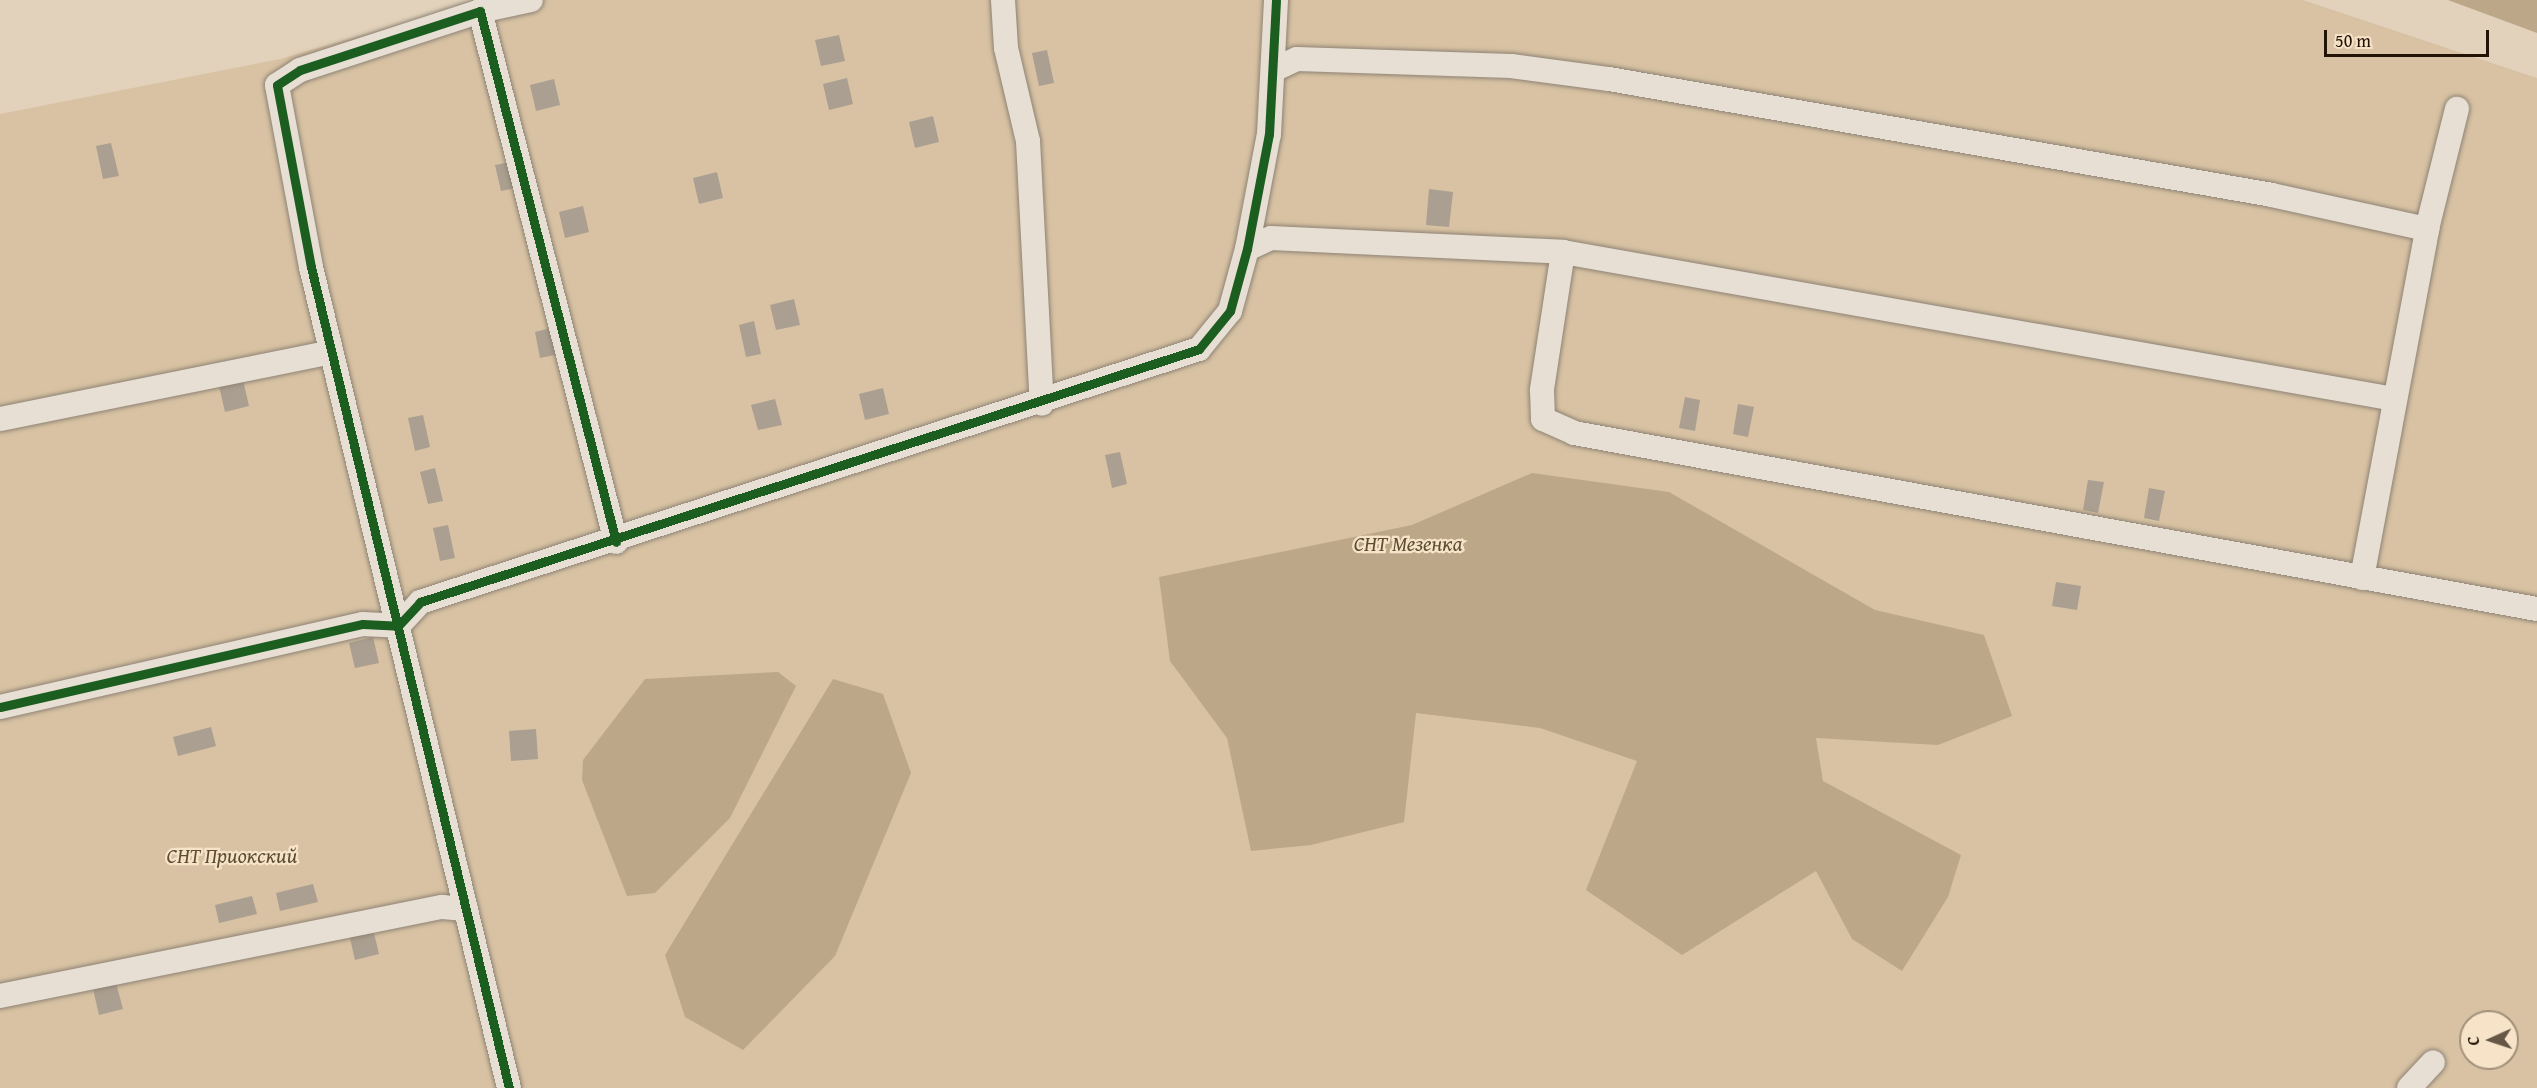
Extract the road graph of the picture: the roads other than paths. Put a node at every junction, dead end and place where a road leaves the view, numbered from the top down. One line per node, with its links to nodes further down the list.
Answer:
1 (531, 0): 4 (street)
2 (1004, 0): 12 (street)
3 (1276, 0): 5 (street)
4 (480, 11): 10 (street); 14 (street)
5 (1273, 70): 7 (street); 8 (street)
6 (2457, 109): 7 (street)
7 (2427, 230): 11 (street)
8 (1247, 249): 9 (street); 12 (street)
9 (1563, 252): 11 (street); 15 (street)
10 (331, 352): 13 (street); 17 (street)
11 (2394, 399): 15 (street)
12 (1042, 404): 14 (street)
13 (0, 420)
14 (616, 542): 17 (street)
15 (2362, 578): 16 (street)
16 (2537, 609)
17 (398, 626): 18 (street); 19 (street)
18 (0, 707)
19 (466, 909): 20 (street); 22 (street)
20 (0, 996)
21 (2433, 1062): 23 (street)
22 (509, 1088)
23 (2409, 1088)

